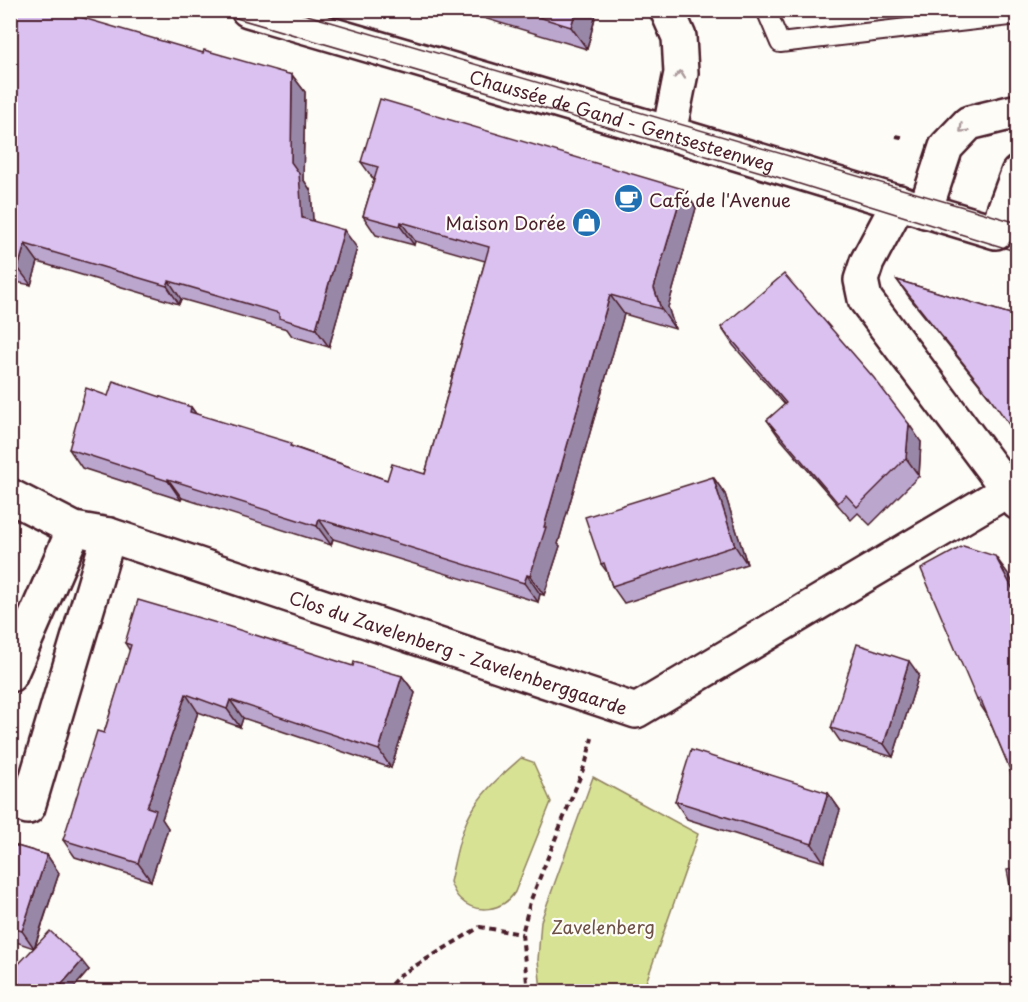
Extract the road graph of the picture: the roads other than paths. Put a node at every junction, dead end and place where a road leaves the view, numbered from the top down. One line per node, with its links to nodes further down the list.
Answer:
1 (248, 10): 6 (street, Chaussée de Gand - Gentsesteenweg)
2 (667, 10): 6 (street, one-way to 2)
3 (766, 10): 4 (lane)
4 (1017, 15)
5 (1017, 111): 8 (street, one-way to 8)
6 (669, 133): 8 (street, Chaussée de Gand - Gentsesteenweg)
7 (1017, 173): 8 (street, Chaussée de Gand - Gentsesteenweg)
8 (912, 206): 10 (street)
9 (10, 496): 11 (street, Clos du Zavelenberg - Zavelenberggaarde)
10 (1013, 496): 12 (street, Clos du Zavelenberg - Zavelenberggaarde)
11 (74, 529): 12 (street, Clos du Zavelenberg - Zavelenberggaarde); 13 (street)
12 (109, 535): 14 (street)
13 (10, 675)
14 (10, 800)

